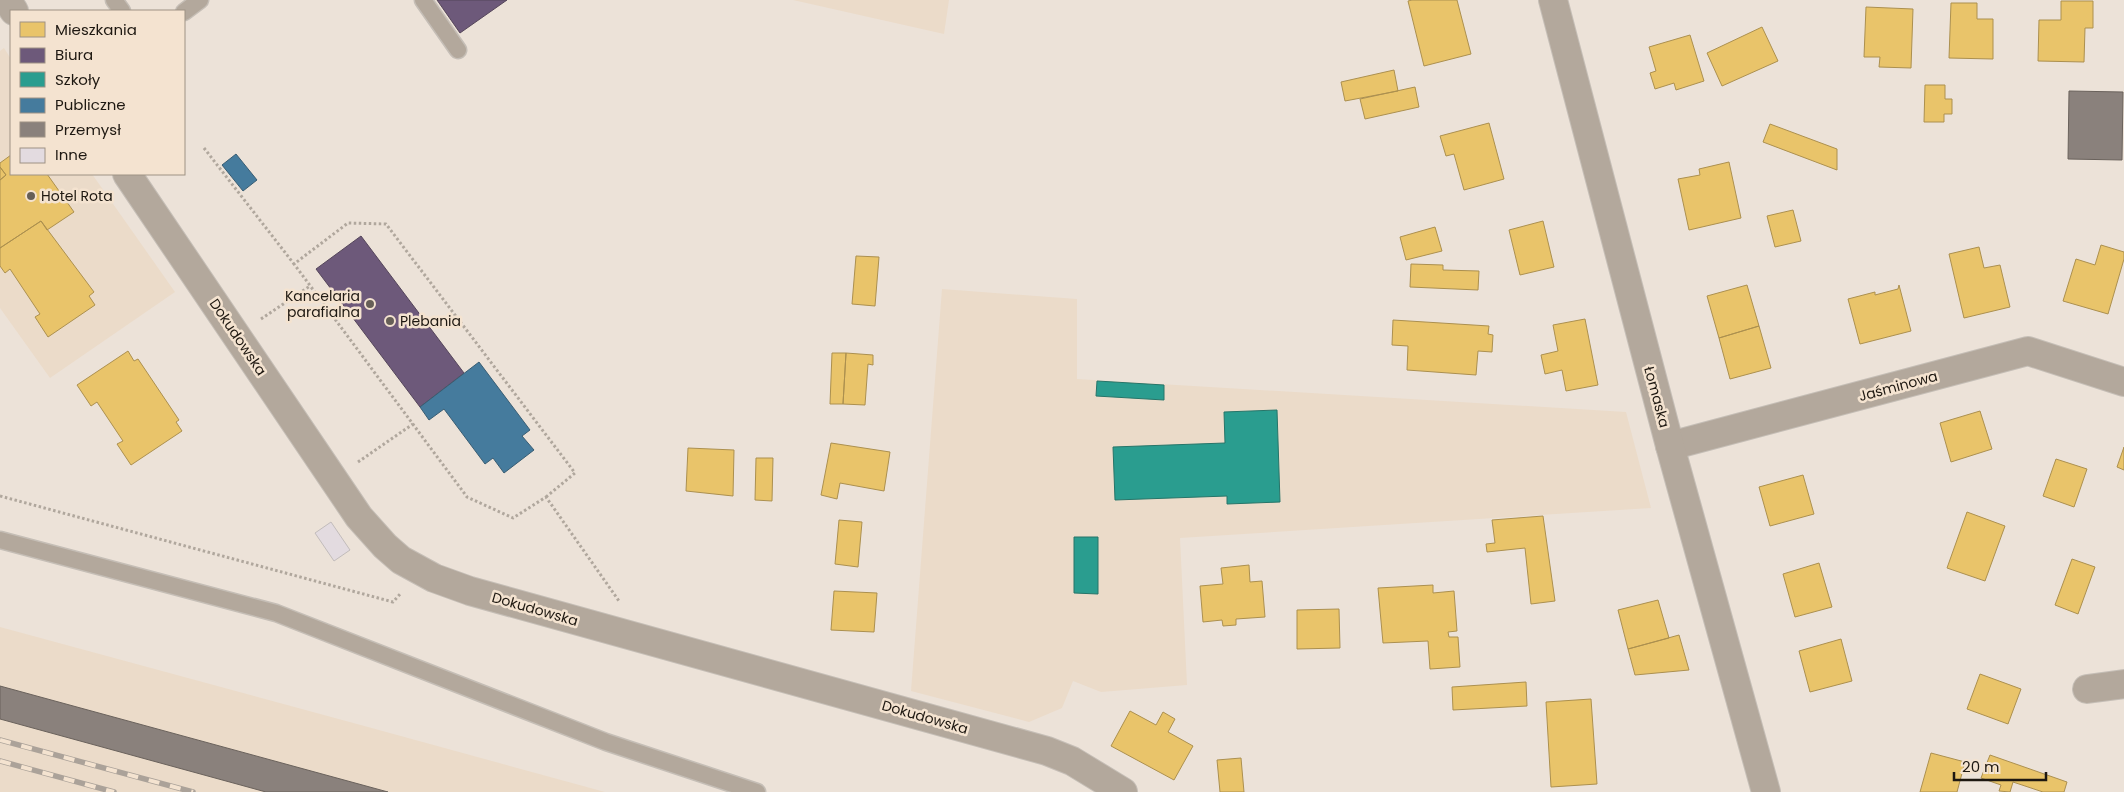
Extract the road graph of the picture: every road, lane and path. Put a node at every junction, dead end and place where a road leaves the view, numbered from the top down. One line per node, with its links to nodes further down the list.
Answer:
1 (200, 0): 4 (lane)
2 (423, 0): 5 (lane)
3 (1553, 0): 13 (street, Łomaska)
4 (185, 11)
5 (458, 50)
6 (204, 148): 8 (path)
7 (128, 175): 10 (street, Dokudowska)
8 (294, 264): 9 (path); 16 (path)
9 (310, 286): 10 (path); 12 (path)
10 (237, 336): 14 (street, Dokudowska)
11 (2124, 382): 13 (street, Jaśminowa)
12 (413, 424): 14 (path); 16 (path)
13 (1670, 446): 24 (street, Łomaska)
14 (334, 480): 18 (street, Dokudowska)
15 (0, 496): 18 (path)
16 (546, 496): 19 (path)
17 (0, 540): 22 (lane)
18 (416, 570): 23 (street, Dokudowska)
19 (621, 603)
20 (2124, 684): 21 (street)
21 (2087, 689)
22 (757, 792)
23 (1123, 792)
24 (1766, 792)

